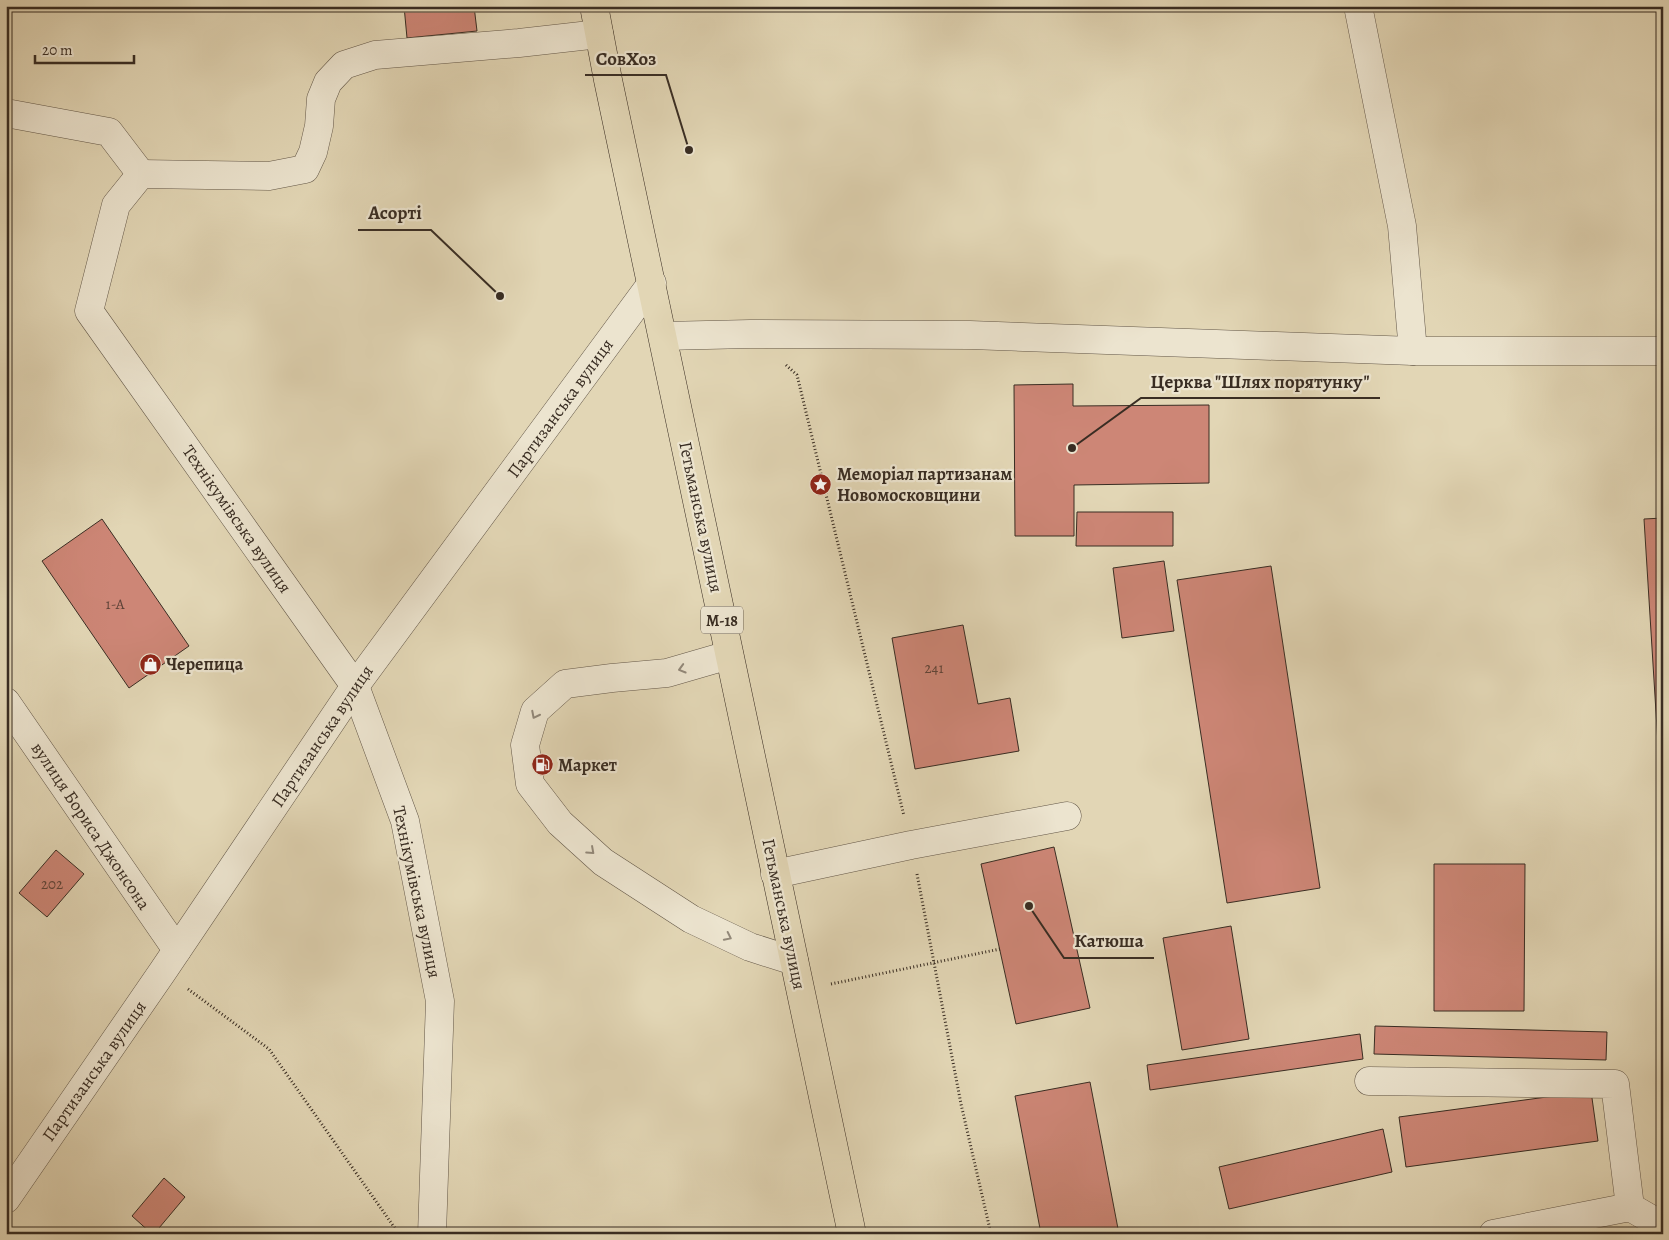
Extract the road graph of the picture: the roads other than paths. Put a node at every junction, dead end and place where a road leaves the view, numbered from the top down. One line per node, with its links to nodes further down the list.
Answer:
1 (594, 6): 3 (highway, Гетьманська вулиця / М-18)
2 (1358, 6): 8 (street)
3 (599, 34): 5 (street); 6 (highway, Гетьманська вулиця / М-18)
4 (6, 113): 5 (street)
5 (141, 174): 11 (street, Технікумівська вулиця)
6 (652, 283): 7 (highway, Гетьманська вулиця / М-18); 11 (street, Партизанська вулиця)
7 (663, 336): 8 (street); 10 (highway, Гетьманська вулиця / М-18)
8 (1413, 351): 9 (street)
9 (1663, 351)
10 (729, 655): 14 (highway, Гетьманська вулиця / М-18); 16 (street, one-way to 16)
11 (355, 686): 15 (street, Партизанська вулиця); 21 (street, Технікумівська вулиця)
12 (6, 702): 15 (street, вулиця Бориса Джонсона)
13 (1067, 816): 14 (street)
14 (775, 874): 16 (highway, Гетьманська вулиця / М-18)
15 (170, 961): 18 (street, Партизанська вулиця)
16 (794, 962): 22 (highway, Гетьманська вулиця / М-18)
17 (1369, 1081): 19 (street)
18 (6, 1199)
19 (1630, 1207): 20 (street); 23 (street)
20 (1663, 1226)
21 (432, 1234)
22 (852, 1234)
23 (1493, 1234)

